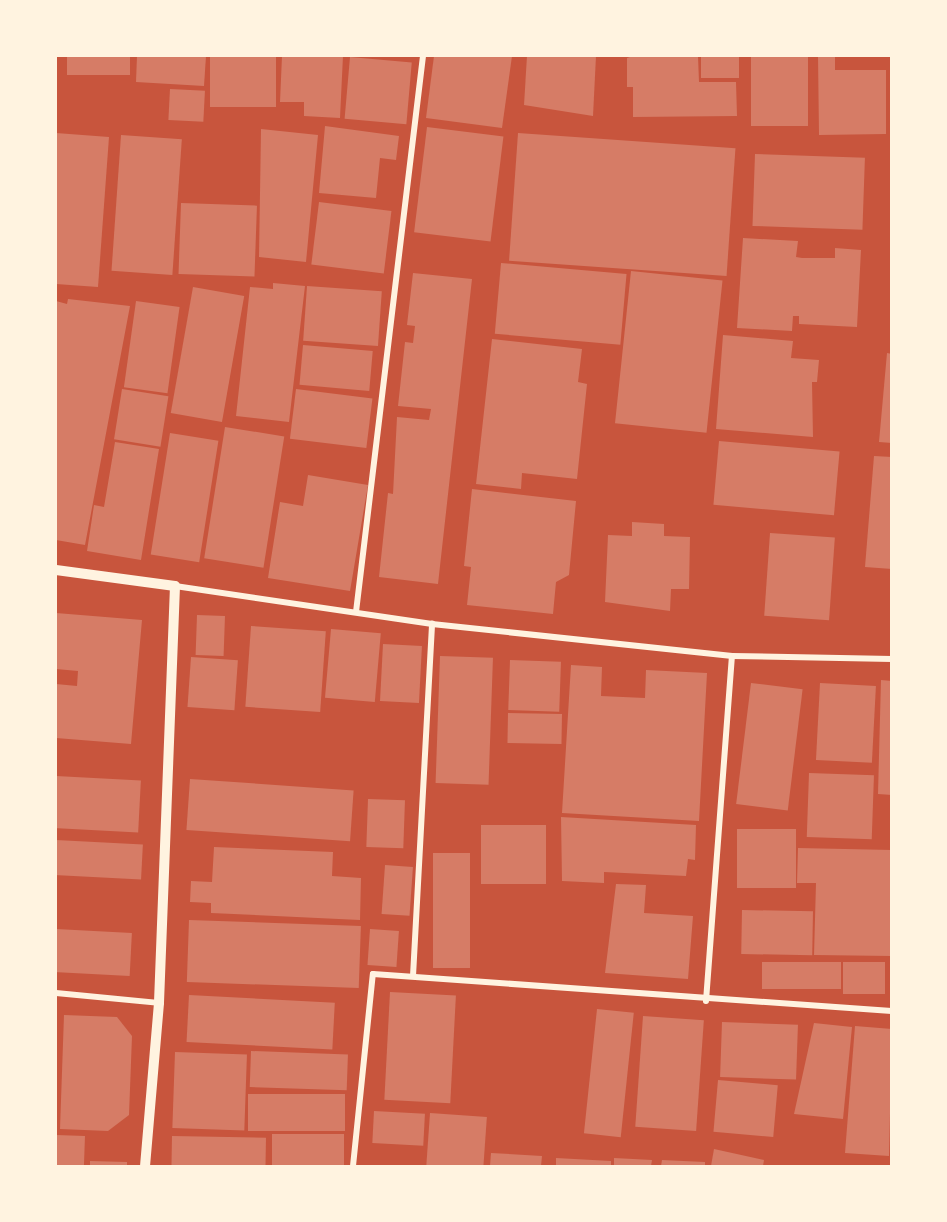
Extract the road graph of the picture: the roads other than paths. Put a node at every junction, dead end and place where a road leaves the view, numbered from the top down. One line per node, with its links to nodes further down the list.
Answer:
1 (423, 56): 4 (street)
2 (56, 570): 3 (street)
3 (176, 586): 4 (street); 11 (street)
4 (356, 612): 5 (street)
5 (432, 624): 6 (street); 8 (street)
6 (732, 656): 7 (street); 10 (street)
7 (891, 659)
8 (413, 976): 10 (street); 14 (street)
9 (56, 993): 11 (street)
10 (706, 1001): 12 (street)
11 (159, 1004): 13 (street)
12 (891, 1011)
13 (145, 1167)
14 (353, 1167)

